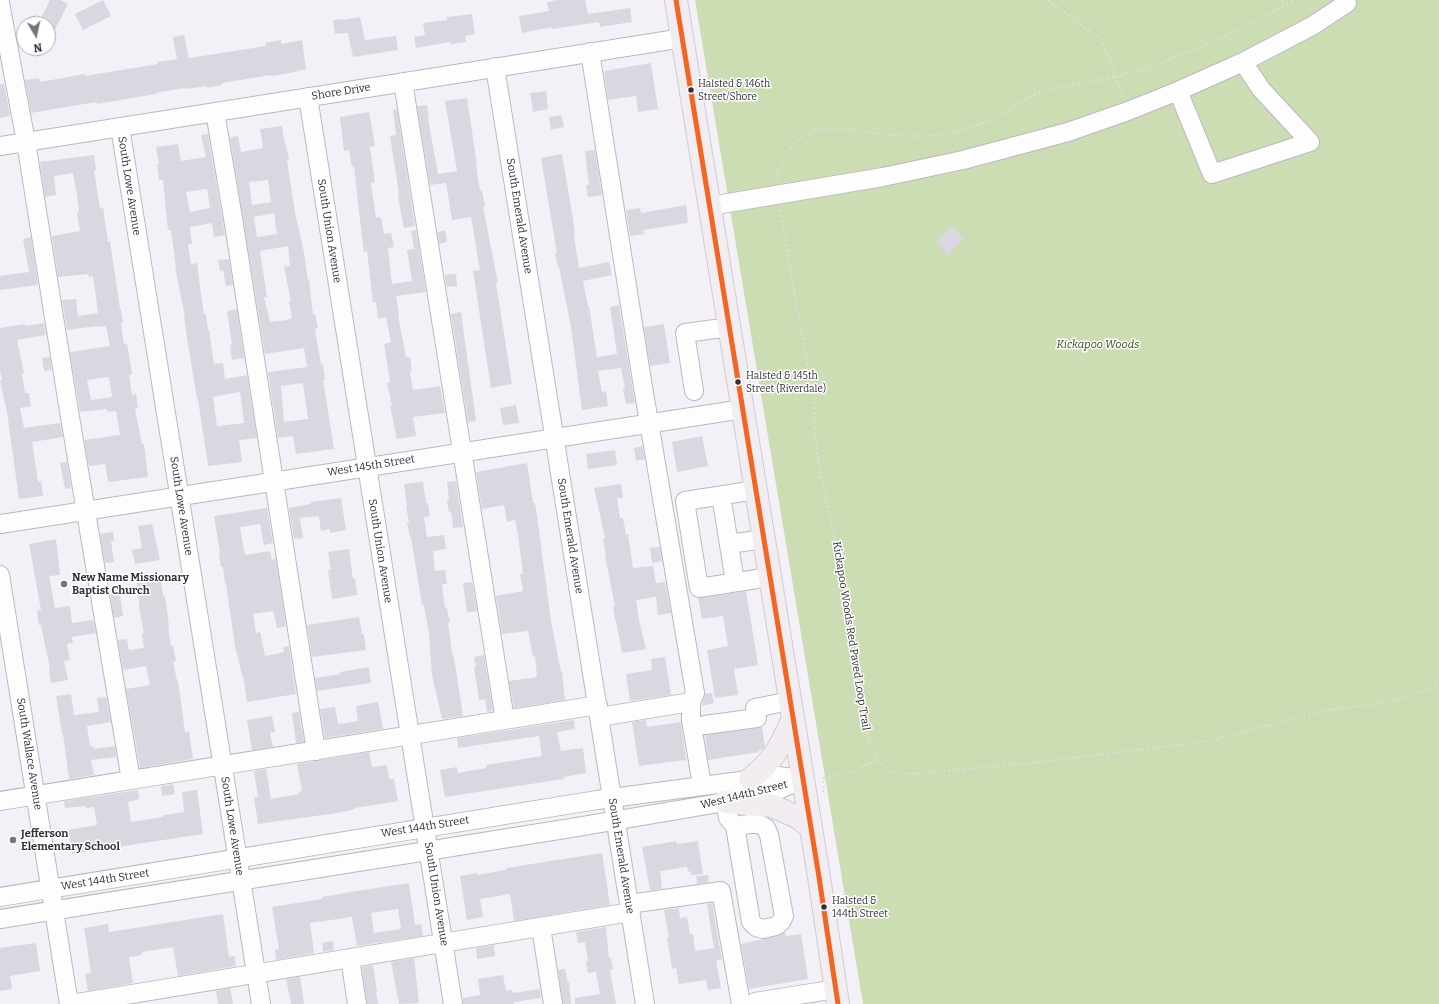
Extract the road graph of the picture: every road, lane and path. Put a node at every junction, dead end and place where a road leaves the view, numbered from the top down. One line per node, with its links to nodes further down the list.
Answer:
1 (676, 0): 6 (main road)
2 (1048, 0): 10 (path)
3 (1295, 0): 10 (path)
4 (0, 3): 17 (street)
5 (1347, 3): 8 (street)
6 (682, 38): 7 (street, Shore Drive); 20 (main road)
7 (590, 52): 9 (street, Shore Drive); 25 (street)
8 (1243, 62): 12 (street); 12 (street)
9 (495, 67): 11 (street, Shore Drive); 26 (street, South Emerald Avenue)
10 (1116, 77): 14 (path); 19 (path)
11 (403, 82): 13 (street, Shore Drive); 27 (street)
12 (1178, 91): 14 (street)
13 (308, 97): 15 (street, Shore Drive); 28 (street, South Union Avenue)
14 (1128, 111): 20 (street)
15 (215, 112): 16 (street, Shore Drive); 29 (street)
16 (120, 127): 17 (street, Shore Drive); 32 (street, South Lowe Avenue)
17 (26, 142): 18 (street, Shore Drive); 33 (street)
18 (0, 146)
19 (775, 183)
20 (710, 206): 22 (main road)
21 (779, 208): 48 (path, Kickapoo Woods Red Paved Loop Trail)
22 (730, 327): 23 (street); 24 (main road)
23 (694, 391)
24 (743, 409): 25 (street, West 145th Street); 30 (main road)
25 (649, 423): 26 (street, West 145th Street); 41 (street)
26 (554, 437): 27 (street, West 145th Street); 43 (street, South Emerald Avenue)
27 (462, 452): 28 (street, West 145th Street); 44 (street)
28 (367, 467): 29 (street, West 145th Street); 46 (street, South Union Avenue)
29 (274, 481): 32 (street, West 145th Street); 47 (street)
30 (756, 490): 31 (street); 35 (main road)
31 (721, 495): 36 (street); 39 (street)
32 (179, 496): 33 (street, West 145th Street); 49 (street, South Lowe Avenue)
33 (86, 511): 34 (street, West 145th Street); 52 (street)
34 (0, 524)
35 (764, 538): 36 (street); 38 (main road)
36 (729, 544): 39 (street)
37 (0, 575): 55 (street, South Wallace Avenue)
38 (770, 577): 39 (street); 42 (main road)
39 (735, 582)
40 (1439, 684): 48 (path, Kickapoo Woods Red Paved Loop Trail)
41 (692, 702): 43 (street); 53 (street)
42 (792, 710): 45 (street); 50 (main road); 51 (main road)
43 (598, 711): 44 (street); 56 (street, South Emerald Avenue)
44 (505, 720): 46 (street)
45 (705, 725)
46 (410, 736): 47 (street); 61 (street, South Union Avenue)
47 (316, 751): 49 (street)
48 (878, 759): 54 (path)
49 (222, 766): 52 (street); 64 (street, South Lowe Avenue)
50 (750, 779): 51 (street, West 144th Street); 53 (street, West 144th Street)
51 (803, 779): 58 (street, West 144th Street); 62 (main road)
52 (131, 780): 55 (street)
53 (702, 785): 56 (street, West 144th Street)
54 (824, 791)
55 (36, 796): 57 (street); 66 (street, South Wallace Avenue)
56 (612, 798): 59 (street, South Emerald Avenue); 61 (street, West 144th Street)
57 (0, 801)
58 (726, 802): 59 (street, West 144th Street); 60 (street); 62 (main road)
59 (616, 820): 63 (street, West 144th Street); 68 (street, South Emerald Avenue)
60 (735, 826): 60 (street)
61 (425, 828): 63 (street, South Union Avenue); 64 (street, West 144th Street)
62 (811, 828): 76 (main road)
63 (428, 851): 65 (street, West 144th Street); 72 (street, South Union Avenue)
64 (237, 858): 65 (street, South Lowe Avenue); 66 (street, West 144th Street)
65 (241, 881): 69 (street, West 144th Street); 74 (street, South Lowe Avenue)
66 (51, 889): 67 (street, West 144th Street); 69 (street, South Wallace Avenue)
67 (0, 897)
68 (630, 908): 71 (street); 83 (street, South Emerald Avenue); 84 (street)
69 (54, 911): 70 (street, West 144th Street); 78 (street, South Wallace Avenue)
70 (0, 919)
71 (541, 927): 72 (street); 82 (street)
72 (444, 943): 73 (street); 81 (street, South Union Avenue)
73 (350, 958): 74 (street); 80 (street)
74 (256, 974): 75 (street); 79 (street, South Lowe Avenue)
75 (167, 996): 78 (street)
76 (837, 997): 77 (street)
77 (794, 1000): 85 (street)
78 (70, 1004)
79 (261, 1004)
80 (357, 1004)
81 (453, 1004)
82 (553, 1004)
83 (645, 1004)
84 (741, 1004)
85 (755, 1004)

